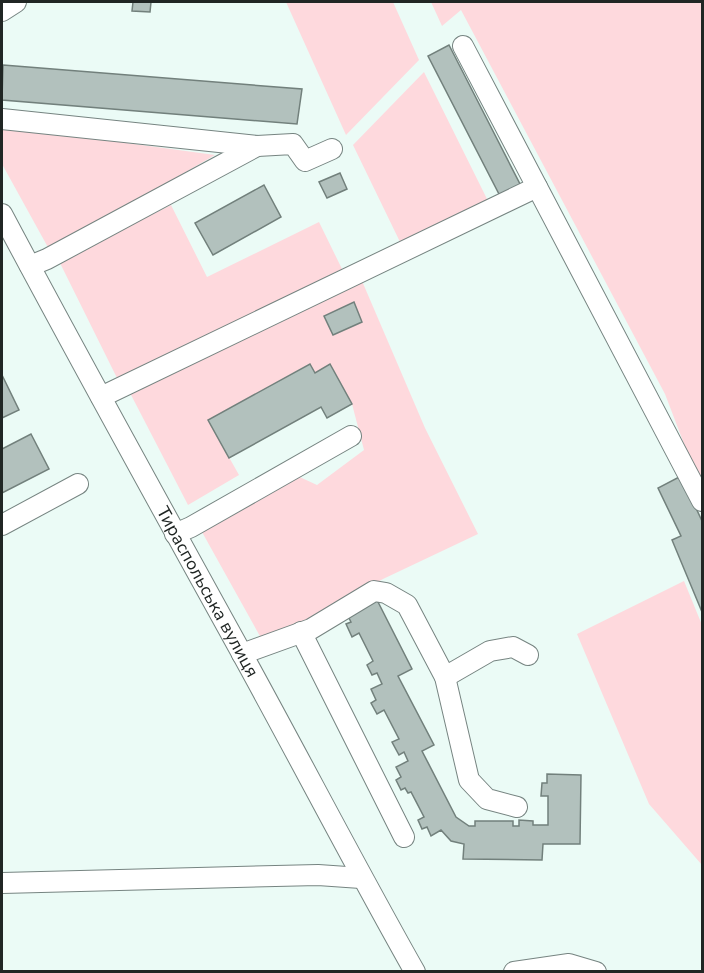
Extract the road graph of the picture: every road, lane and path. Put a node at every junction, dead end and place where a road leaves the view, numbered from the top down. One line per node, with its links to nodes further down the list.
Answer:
1 (16, 2): 2 (street)
2 (2, 11)
3 (463, 46): 7 (street)
4 (2, 119): 5 (street)
5 (257, 146): 6 (street); 9 (street)
6 (332, 149)
7 (537, 187): 10 (street); 13 (street)
8 (2, 214): 9 (street, Тираспольська вулиця)
9 (30, 266): 10 (street, Тираспольська вулиця)
10 (101, 397): 15 (street, Тираспольська вулиця)
11 (351, 436): 15 (street)
12 (78, 484): 14 (street)
13 (702, 501)
14 (2, 525)
15 (175, 534): 17 (street, Тираспольська вулиця)
16 (301, 632): 17 (street); 19 (street); 21 (street)
17 (242, 654): 22 (street, Тираспольська вулиця)
18 (528, 655): 19 (street)
19 (445, 677): 20 (street)
20 (517, 807)
21 (404, 837)
22 (361, 878): 23 (street); 24 (street, Тираспольська вулиця)
23 (2, 883)
24 (415, 972)
25 (514, 972): 26 (street)
26 (596, 972)

